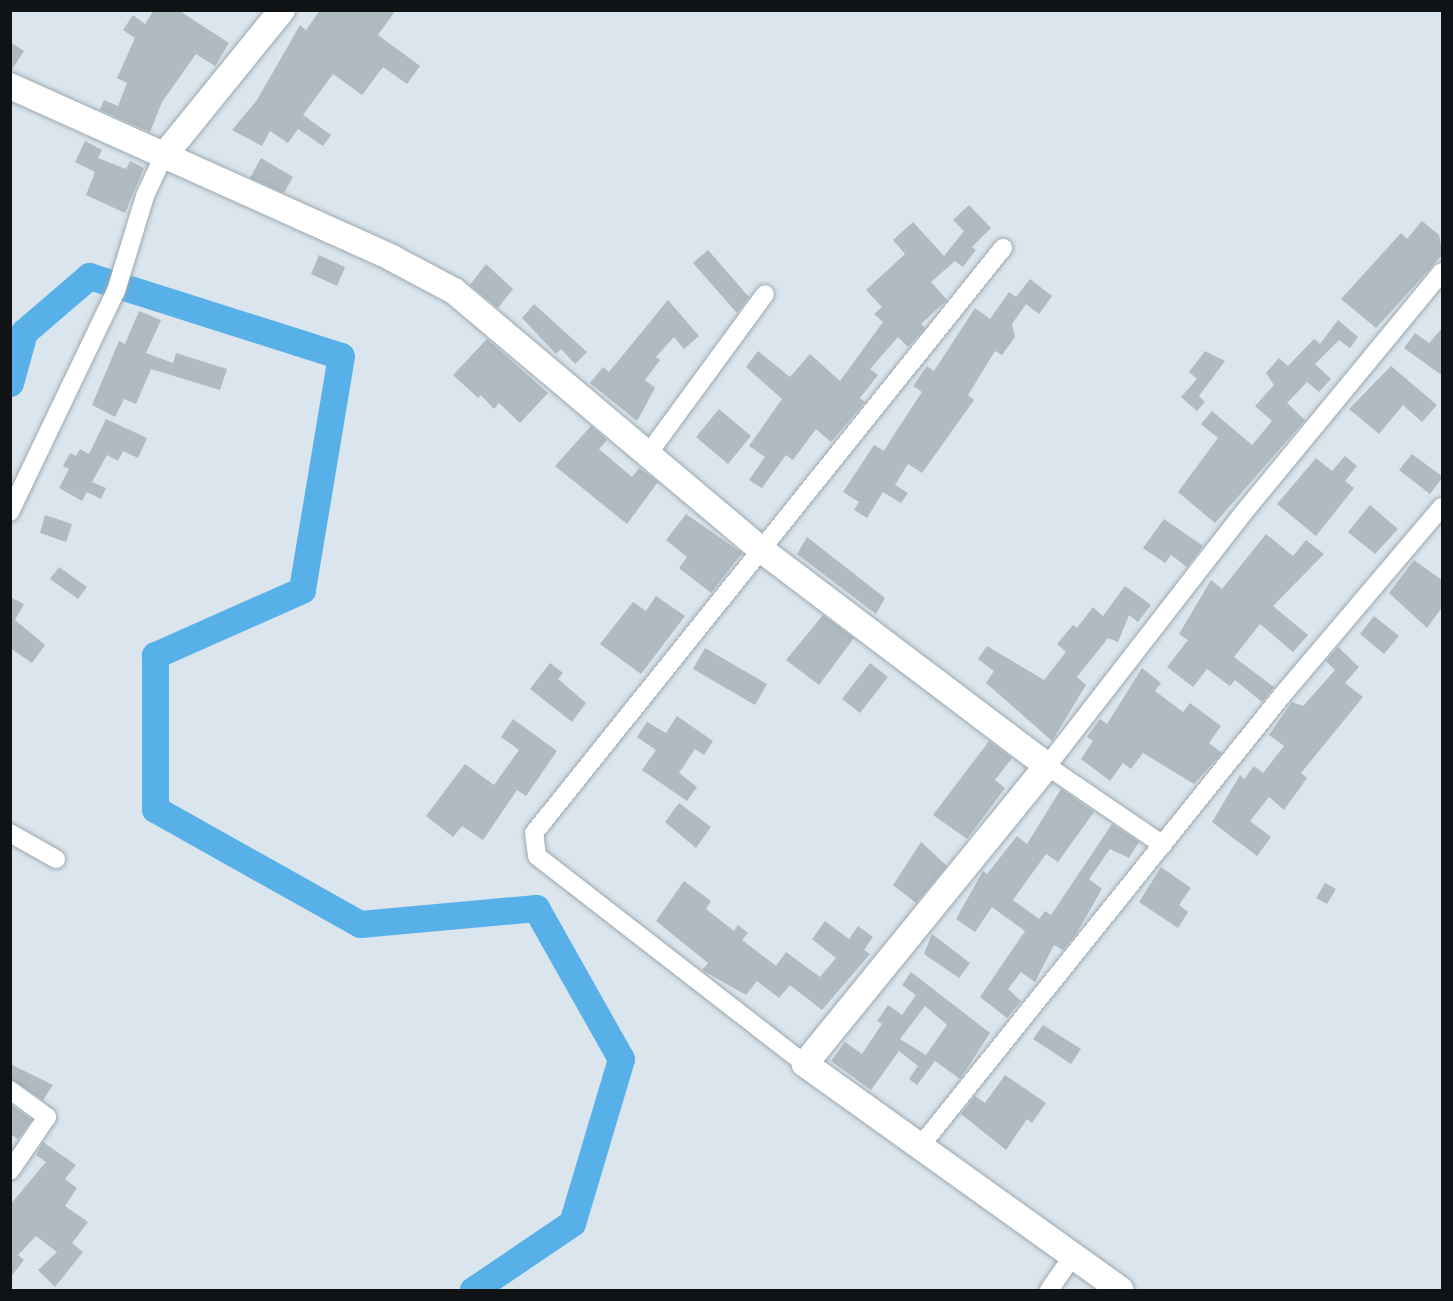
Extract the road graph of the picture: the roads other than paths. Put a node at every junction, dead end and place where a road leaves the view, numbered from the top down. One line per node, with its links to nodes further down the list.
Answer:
1 (282, 10): 3 (street)
2 (10, 86): 3 (street)
3 (163, 157): 7 (street); 9 (street)
4 (1004, 248): 10 (street)
5 (1443, 272): 11 (street)
6 (765, 294): 7 (street)
7 (648, 454): 10 (street)
8 (1443, 507): 13 (street)
9 (10, 512)
10 (763, 550): 11 (street); 15 (street)
11 (1047, 766): 13 (street); 15 (street)
12 (10, 833): 14 (street)
13 (1163, 845): 17 (street)
14 (56, 859)
15 (805, 1064): 17 (street)
16 (10, 1090): 18 (street)
17 (918, 1149): 19 (street)
18 (10, 1171)
19 (1072, 1257): 20 (street); 21 (street)
20 (1049, 1290)
21 (1121, 1290)

